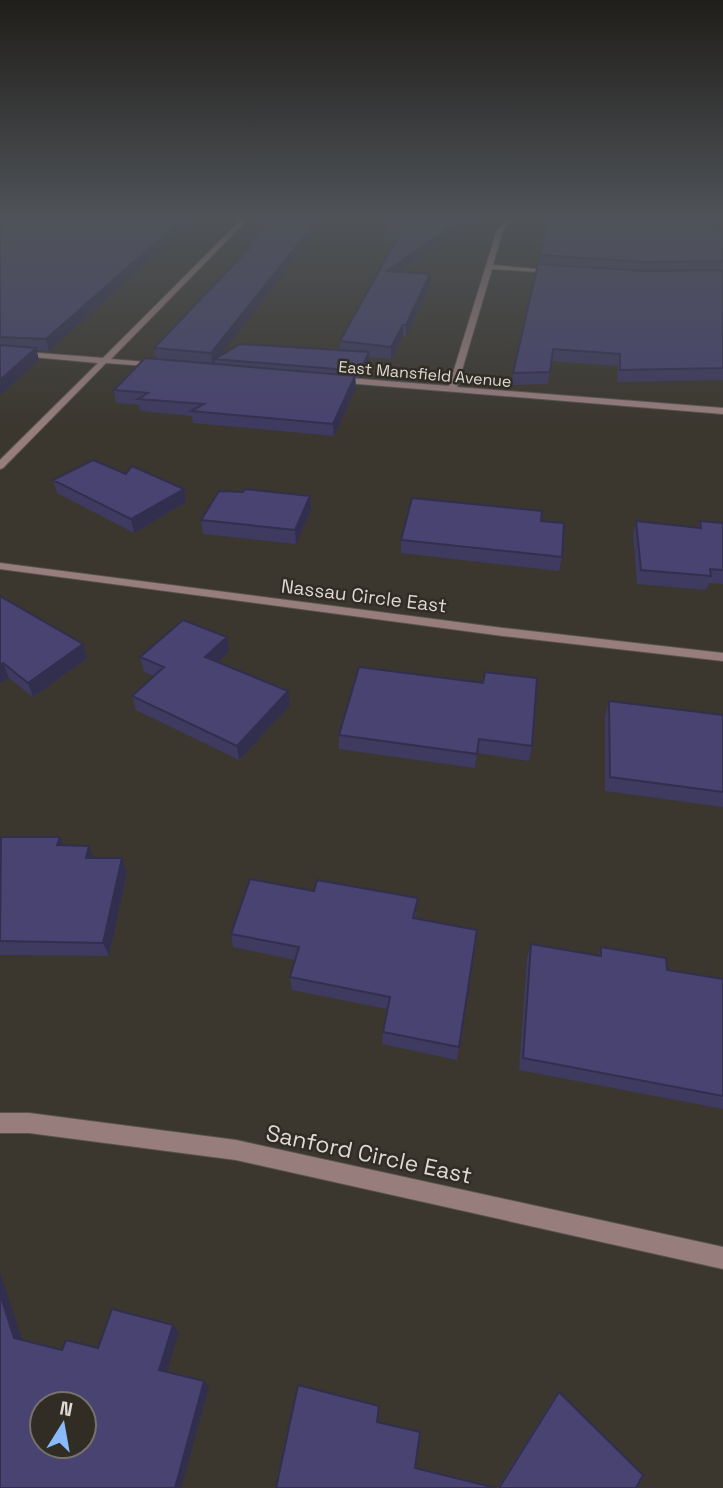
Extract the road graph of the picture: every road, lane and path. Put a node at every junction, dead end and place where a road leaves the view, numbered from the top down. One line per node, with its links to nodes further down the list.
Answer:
1 (176, 288): 4 (street)
2 (483, 288): 7 (street)
3 (0, 352): 4 (street)
4 (104, 361): 5 (street); 9 (street)
5 (173, 367)
6 (327, 379): 7 (street, East Mansfield Avenue)
7 (452, 390): 8 (street, East Mansfield Avenue)
8 (723, 411)
9 (0, 466)
10 (0, 566): 11 (street, Nassau Circle East)
11 (723, 657)
12 (0, 1123): 13 (street, Sanford Circle East)
13 (723, 1258)

